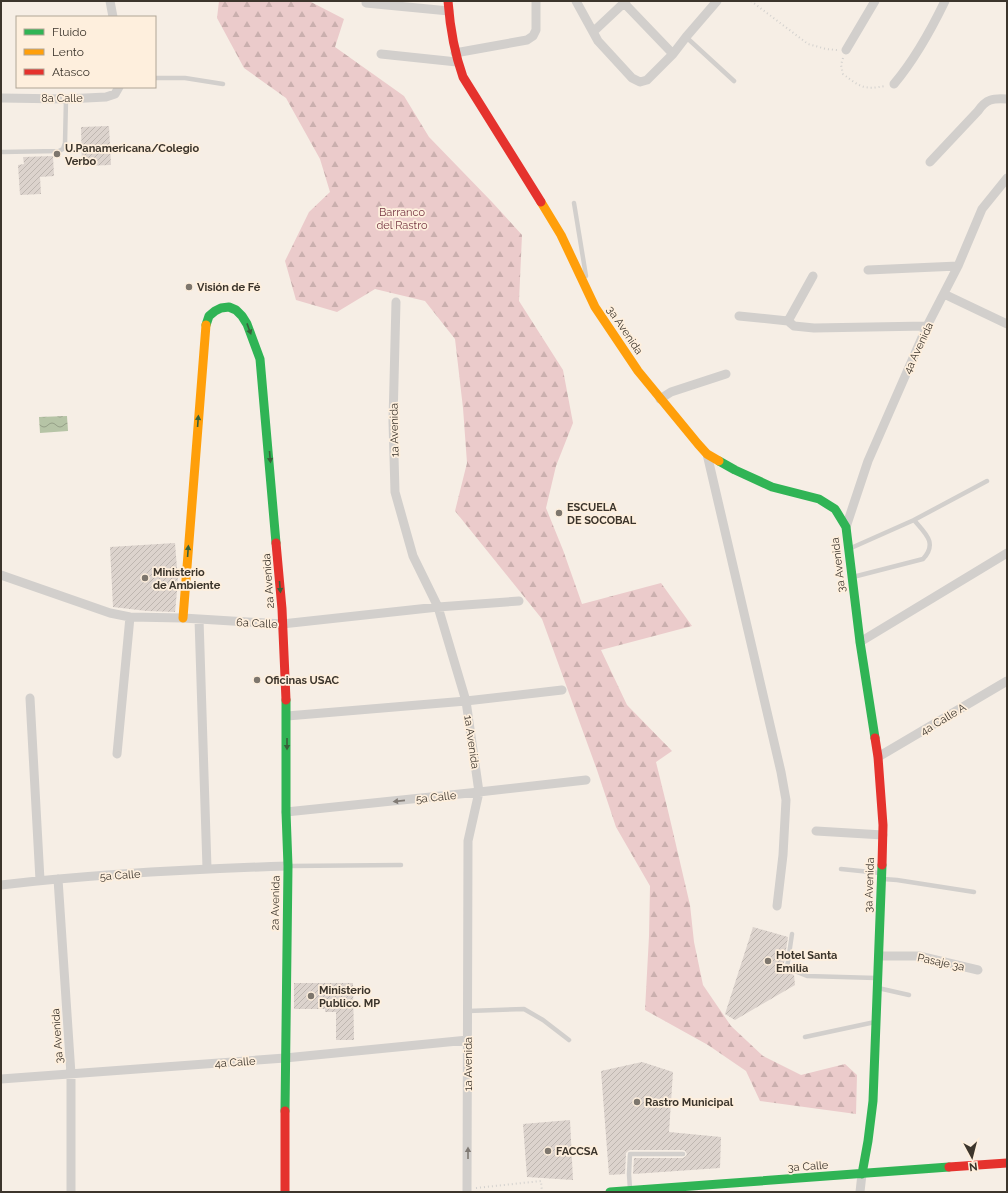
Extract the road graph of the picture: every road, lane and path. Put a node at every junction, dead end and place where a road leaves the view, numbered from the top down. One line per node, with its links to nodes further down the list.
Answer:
1 (110, 1): 12 (street)
2 (448, 1): 11 (main road, 3a Avenida)
3 (536, 1): 18 (street)
4 (576, 1): 13 (street)
5 (717, 1): 14 (street)
6 (751, 1): 15 (path)
7 (875, 1): 15 (street)
8 (945, 1): 22 (street)
9 (625, 2): 13 (street); 17 (street)
10 (366, 3): 11 (street)
11 (448, 11): 18 (main road, 3a Avenida)
12 (113, 16)
13 (594, 32): 17 (street)
14 (686, 37): 17 (street); 20 (lane)
15 (846, 50): 22 (path)
16 (381, 54): 18 (street)
17 (673, 54)
18 (456, 57): 34 (main road, 3a Avenida)
19 (156, 78): 21 (lane)
20 (734, 81)
21 (223, 84)
22 (894, 84)
23 (119, 88): 25 (street, 8a Calle)
24 (1, 98): 25 (street, 8a Calle)
25 (66, 99): 27 (lane)
26 (1007, 99): 28 (street)
27 (1, 152)
28 (930, 162)
29 (1006, 183): 31 (street, 4a Avenida)
30 (574, 203): 34 (lane)
31 (958, 266): 32 (street); 35 (street, 4a Avenida)
32 (868, 270)
33 (813, 276): 38 (street)
34 (588, 293): 42 (main road, 3a Avenida)
35 (944, 294): 39 (street); 40 (street, 4a Avenida)
36 (396, 302): 52 (street, 1a Avenida)
37 (739, 316): 38 (street)
38 (788, 321): 40 (street)
39 (1007, 324)
40 (927, 326): 46 (street, 4a Avenida)
41 (726, 374): 42 (street)
42 (660, 399): 43 (main road, 3a Avenida)
43 (707, 454): 46 (main road, 3a Avenida); 79 (street)
44 (987, 481): 45 (lane)
45 (914, 520): 47 (lane); 50 (lane)
46 (846, 526): 47 (main road, 3a Avenida)
47 (848, 549): 50 (main road, 3a Avenida)
48 (1007, 553): 57 (street)
49 (1, 575): 53 (street, 6a Calle)
50 (851, 577): 57 (main road, 3a Avenida)
51 (519, 601): 52 (street, 6a Calle)
52 (438, 607): 56 (street, 6a Calle); 61 (street, 1a Avenida)
53 (130, 617): 54 (street, 6a Calle); 63 (street)
54 (183, 618): 55 (street, 6a Calle); 56 (main road, 2a Avenida, one-way to 56)
55 (200, 619): 56 (street, 6a Calle); 72 (street)
56 (282, 624): 62 (main road, 2a Avenida)
57 (860, 642): 64 (main road, 3a Avenida)
58 (1007, 681): 64 (street, 4a Calle A)
59 (562, 690): 61 (street)
60 (30, 698): 76 (street)
61 (466, 701): 62 (street); 66 (street, 1a Avenida)
62 (287, 716): 67 (main road, 2a Avenida, one-way to 67)
63 (117, 754)
64 (878, 757): 69 (main road, 3a Avenida)
65 (586, 780): 66 (street, 5a Calle)
66 (479, 792): 67 (street, 5a Calle, one-way to 67); 86 (street, 1a Avenida)
67 (286, 812): 71 (main road, 2a Avenida)
68 (816, 831): 69 (street)
69 (883, 835): 74 (main road, 3a Avenida)
70 (401, 865): 71 (lane)
71 (288, 866): 72 (street, 5a Calle); 91 (main road, 2a Avenida)
72 (207, 868): 75 (street, 5a Calle)
73 (842, 869): 74 (lane)
74 (881, 876): 78 (lane); 81 (main road, 3a Avenida)
75 (58, 879): 76 (street, 5a Calle); 92 (street, 3a Avenida)
76 (40, 880): 77 (street, 5a Calle)
77 (1, 885)
78 (974, 892)
79 (778, 906)
80 (792, 934): 83 (lane)
81 (879, 956): 82 (street, Pasaje 3a); 83 (main road, 3a Avenida)
82 (978, 970)
83 (878, 978): 84 (main road, 3a Avenida)
84 (878, 988): 85 (lane); 87 (main road, 3a Avenida)
85 (909, 995)
86 (468, 1011): 89 (street, 1a Avenida); 90 (lane)
87 (877, 1021): 88 (lane); 96 (main road, 3a Avenida)
88 (805, 1037)
89 (468, 1040): 91 (street, 4a Calle); 103 (street, 1a Avenida, one-way to 89)
90 (569, 1040)
91 (285, 1058): 92 (street, 4a Calle); 102 (main road, 2a Avenida)
92 (71, 1074): 93 (street, 4a Calle); 101 (street, 3a Avenida)
93 (1, 1080)
94 (683, 1154): 100 (lane)
95 (1007, 1164): 96 (main road, 3a Calle)
96 (862, 1174): 98 (main road, 3a Calle); 106 (street, 3a Avenida)
97 (481, 1187): 104 (path)
98 (724, 1188): 99 (main road, 3a Calle)
99 (657, 1190): 100 (main road, 3a Calle)
100 (630, 1191): 105 (main road, 3a Calle)
101 (71, 1192)
102 (285, 1192)
103 (467, 1192)
104 (542, 1192)
105 (610, 1192)
106 (860, 1192)

